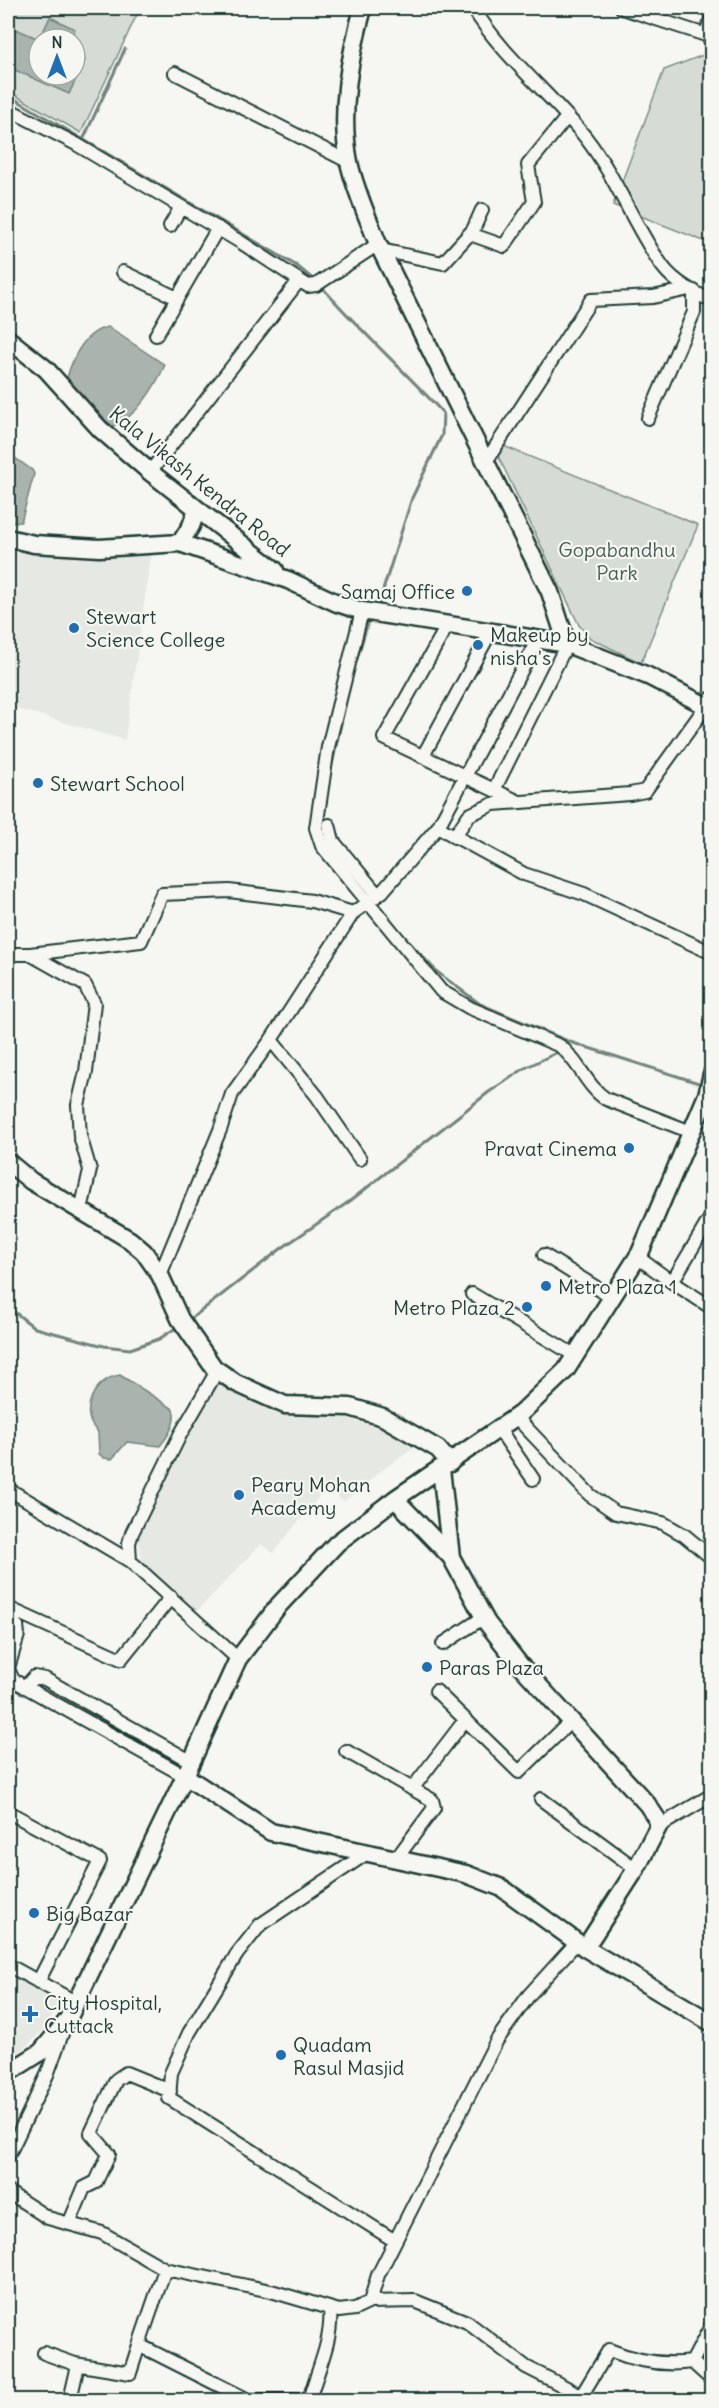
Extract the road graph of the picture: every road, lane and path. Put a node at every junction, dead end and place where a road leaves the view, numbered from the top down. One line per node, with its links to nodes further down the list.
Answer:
1 (363, 8): 9 (main road)
2 (473, 8): 8 (street)
3 (622, 8): 5 (street)
4 (711, 17): 5 (street)
5 (708, 36)
6 (176, 73): 9 (street)
7 (8, 109): 10 (street)
8 (567, 117): 14 (street); 18 (street)
9 (349, 162): 15 (main road)
10 (181, 207): 12 (street); 13 (street)
11 (482, 210): 14 (street)
12 (170, 226)
13 (218, 228): 17 (street); 19 (street)
14 (470, 234): 15 (street)
15 (380, 247): 17 (street); 24 (main road)
16 (123, 272): 19 (street)
17 (298, 282): 25 (street)
18 (692, 290): 20 (street); 23 (street); 24 (street)
19 (177, 298): 21 (street)
20 (711, 301)
21 (156, 335)
22 (8, 339): 25 (main road, Kala Vikash Kendra Road)
23 (648, 418)
24 (487, 460): 31 (main road)
25 (150, 472): 26 (main road, Kala Vikash Kendra Road)
26 (197, 509): 28 (main road); 29 (main road, Kala Vikash Kendra Road)
27 (8, 538): 28 (main road)
28 (180, 543): 29 (main road)
29 (288, 580): 30 (main road)
30 (362, 611): 32 (main road); 45 (street)
31 (557, 614): 34 (main road); 35 (main road)
32 (447, 626): 33 (main road); 37 (street)
33 (490, 633): 34 (main road); 37 (street)
34 (537, 641): 35 (main road); 38 (street)
35 (567, 644): 36 (main road); 39 (street)
36 (710, 704): 40 (street)
37 (423, 756): 38 (street)
38 (465, 776): 39 (street); 42 (street)
39 (494, 790): 40 (street)
40 (520, 803): 43 (street)
41 (329, 825): 44 (street)
42 (438, 827): 43 (street); 44 (street)
43 (454, 837): 47 (street)
44 (378, 895): 45 (street)
45 (367, 903): 46 (street); 52 (street)
46 (352, 914): 49 (street); 50 (street)
47 (711, 953)
48 (8, 954): 49 (street)
49 (30, 954): 55 (street)
50 (271, 1040): 53 (street); 59 (street)
51 (709, 1089): 52 (main road)
52 (691, 1132): 58 (main road)
53 (360, 1159)
54 (8, 1162): 55 (main road)
55 (81, 1210): 59 (main road)
56 (711, 1215): 60 (street)
57 (544, 1255): 62 (street)
58 (637, 1257): 60 (street); 62 (main road)
59 (160, 1275): 65 (main road)
60 (672, 1282): 63 (street)
61 (472, 1294): 64 (street)
62 (613, 1298): 64 (main road)
63 (711, 1308)
64 (576, 1356): 66 (main road)
65 (217, 1371): 68 (main road); 74 (street)
66 (516, 1417): 67 (main road); 73 (street)
67 (499, 1429): 68 (main road); 69 (street)
68 (446, 1466): 71 (main road); 72 (main road)
69 (533, 1479)
70 (8, 1489): 74 (street)
71 (395, 1498): 72 (main road); 80 (main road)
72 (451, 1557): 78 (main road)
73 (711, 1558)
74 (130, 1561): 75 (street)
75 (171, 1596): 76 (street); 80 (street)
76 (8, 1608)
77 (8, 1616): 81 (street)
78 (484, 1617): 79 (street); 84 (main road)
79 (443, 1644)
80 (238, 1659): 86 (main road)
81 (8, 1668): 86 (street)
82 (436, 1691): 83 (street)
83 (465, 1720): 84 (street); 87 (street)
84 (571, 1721): 91 (main road)
85 (346, 1751): 87 (street)
86 (188, 1769): 92 (main road); 98 (main road)
87 (412, 1789): 93 (street)
88 (711, 1795): 91 (street)
89 (541, 1799): 94 (street)
90 (8, 1816): 97 (street)
91 (658, 1827): 94 (main road)
92 (367, 1853): 93 (main road); 102 (street)
93 (396, 1859): 95 (main road)
94 (636, 1869): 95 (main road)
95 (581, 1945): 100 (main road); 106 (street)
96 (8, 1965): 97 (street)
97 (38, 1982): 98 (street)
98 (77, 2003): 99 (main road)
99 (67, 2021): 101 (main road); 103 (street)
100 (711, 2023)
101 (8, 2073)
102 (170, 2091): 105 (street); 106 (street)
103 (8, 2156)
104 (8, 2192): 105 (street)
105 (69, 2224): 107 (street)
106 (395, 2241): 108 (street)
107 (165, 2269): 109 (street); 111 (street)
108 (370, 2302): 109 (street); 116 (street)
109 (330, 2308): 118 (street)
110 (711, 2324): 113 (street)
111 (139, 2346): 114 (street); 118 (street)
112 (44, 2353): 114 (street)
113 (692, 2362): 115 (street); 116 (street)
114 (78, 2365): 117 (street)
115 (711, 2380)
116 (582, 2399)
117 (70, 2400)
118 (309, 2400)

